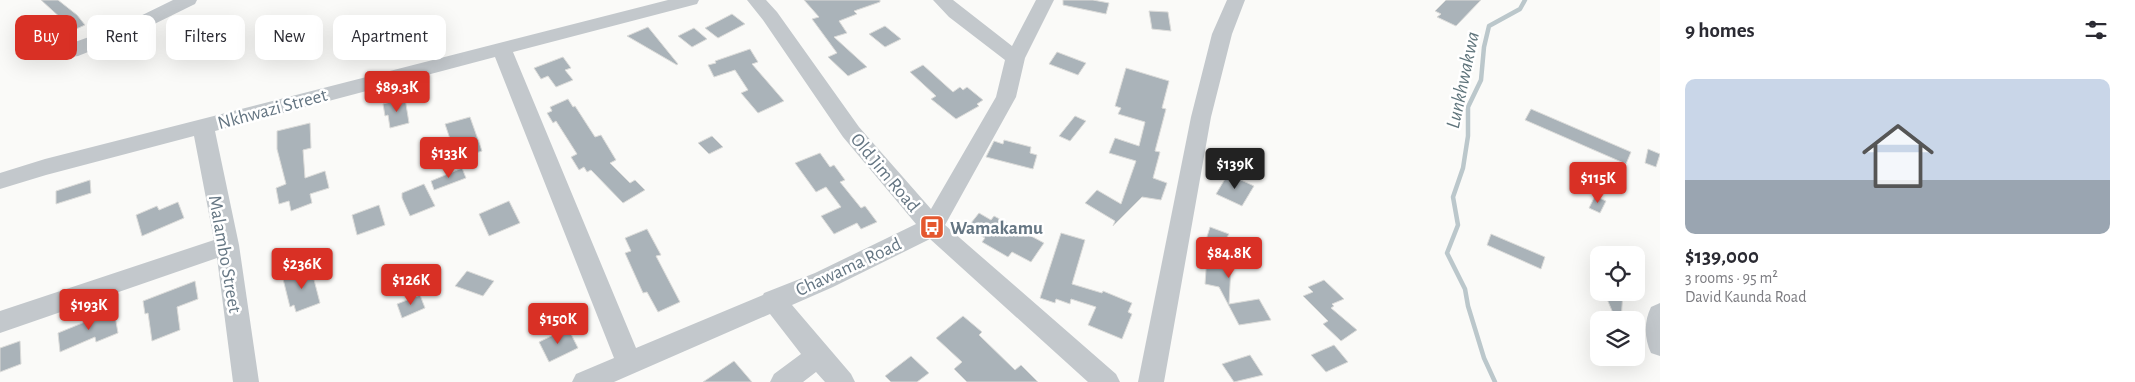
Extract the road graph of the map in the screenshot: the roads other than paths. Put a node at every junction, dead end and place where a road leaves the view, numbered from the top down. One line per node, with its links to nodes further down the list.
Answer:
1 (188, 0): 7 (street)
2 (690, 0): 8 (street, Nkhwazi Street)
3 (756, 0): 12 (street, Old Jim Road)
4 (942, 0): 9 (street)
5 (1045, 0): 9 (street)
6 (1236, 0): 25 (street)
7 (77, 49)
8 (502, 49): 10 (street, Nkhwazi Street); 19 (street)
9 (1015, 58): 12 (street)
10 (203, 126): 11 (street, Nkhwazi Street); 13 (street, Malambo Street)
11 (0, 181)
12 (932, 227): 14 (street, Chawama Road); 24 (street, Old Jim Road)
13 (227, 245): 16 (street); 20 (street, Malambo Street)
14 (773, 300): 18 (street); 19 (street, Chawama Road)
15 (1660, 314): 17 (street)
16 (0, 322)
17 (1660, 345)
18 (818, 356): 22 (street); 23 (street)
19 (629, 363): 21 (street, Chawama Road)
20 (246, 382)
21 (585, 382)
22 (783, 382)
23 (842, 382)
24 (1107, 382)
25 (1151, 382)

